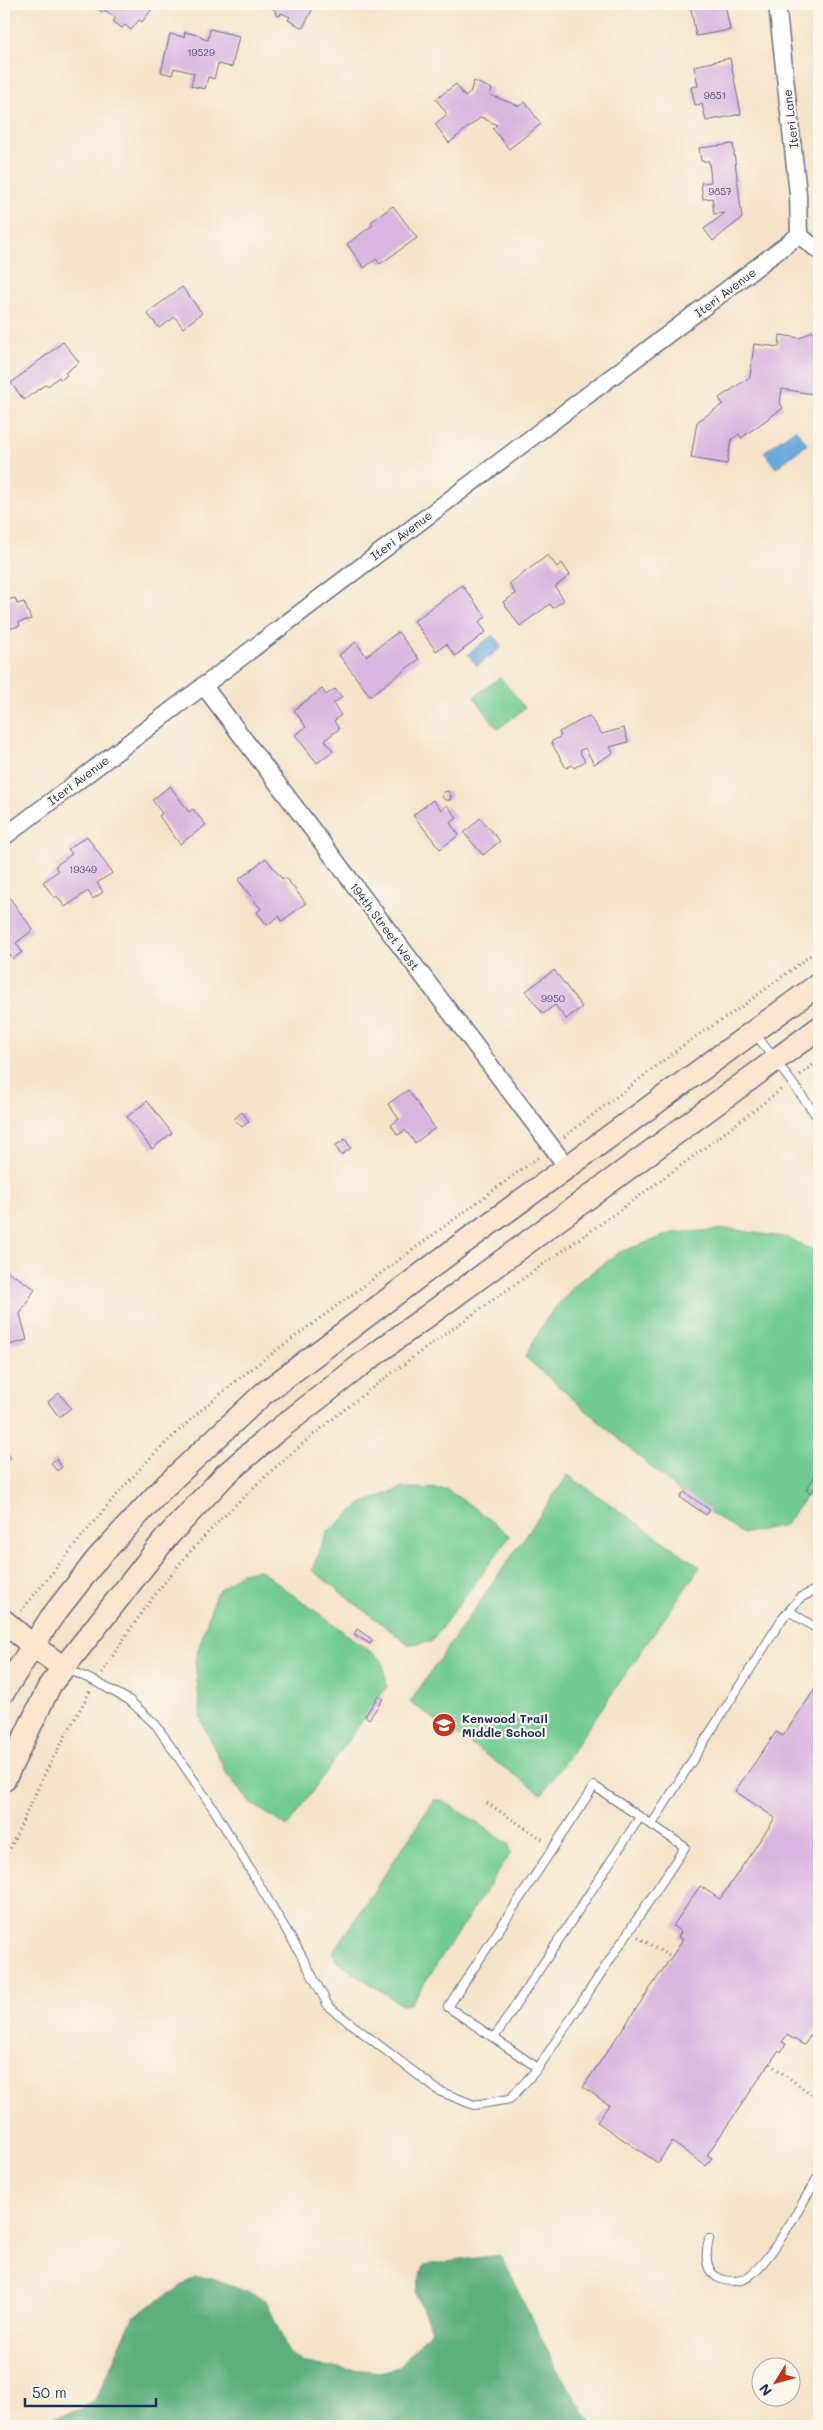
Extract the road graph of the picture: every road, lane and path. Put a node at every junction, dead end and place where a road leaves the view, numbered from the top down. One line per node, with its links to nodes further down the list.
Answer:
1 (777, 4): 2 (street, Iteri Lane)
2 (799, 235): 3 (street); 4 (street, Iteri Avenue)
3 (819, 251)
4 (203, 685): 5 (street, Iteri Avenue); 13 (street, 194th Street West)
5 (4, 837)
6 (819, 984): 8 (main road)
7 (819, 1028): 9 (main road)
8 (753, 1032): 9 (lane); 13 (main road)
9 (775, 1060): 11 (lane); 19 (main road)
10 (819, 1060): 11 (path)
11 (791, 1082): 12 (lane); 20 (path)
12 (819, 1118)
13 (567, 1167): 18 (main road)
14 (819, 1588): 15 (lane)
15 (789, 1611): 17 (lane); 25 (lane)
16 (4, 1621): 18 (main road)
17 (819, 1630)
18 (33, 1646): 19 (main road); 21 (main road)
19 (64, 1668): 20 (lane); 22 (main road)
20 (96, 1682): 27 (path); 32 (lane)
21 (4, 1691)
22 (4, 1780)
23 (487, 1803): 26 (path)
24 (640, 1817): 25 (lane); 26 (lane); 30 (lane)
25 (652, 1824): 28 (lane)
26 (554, 1847): 30 (lane)
27 (4, 1862)
28 (629, 1931): 29 (path); 32 (lane)
29 (671, 1957)
30 (494, 2038): 32 (lane)
31 (770, 2064): 33 (path)
32 (538, 2068)
33 (819, 2100)
34 (819, 2176): 35 (lane)
35 (709, 2239)

